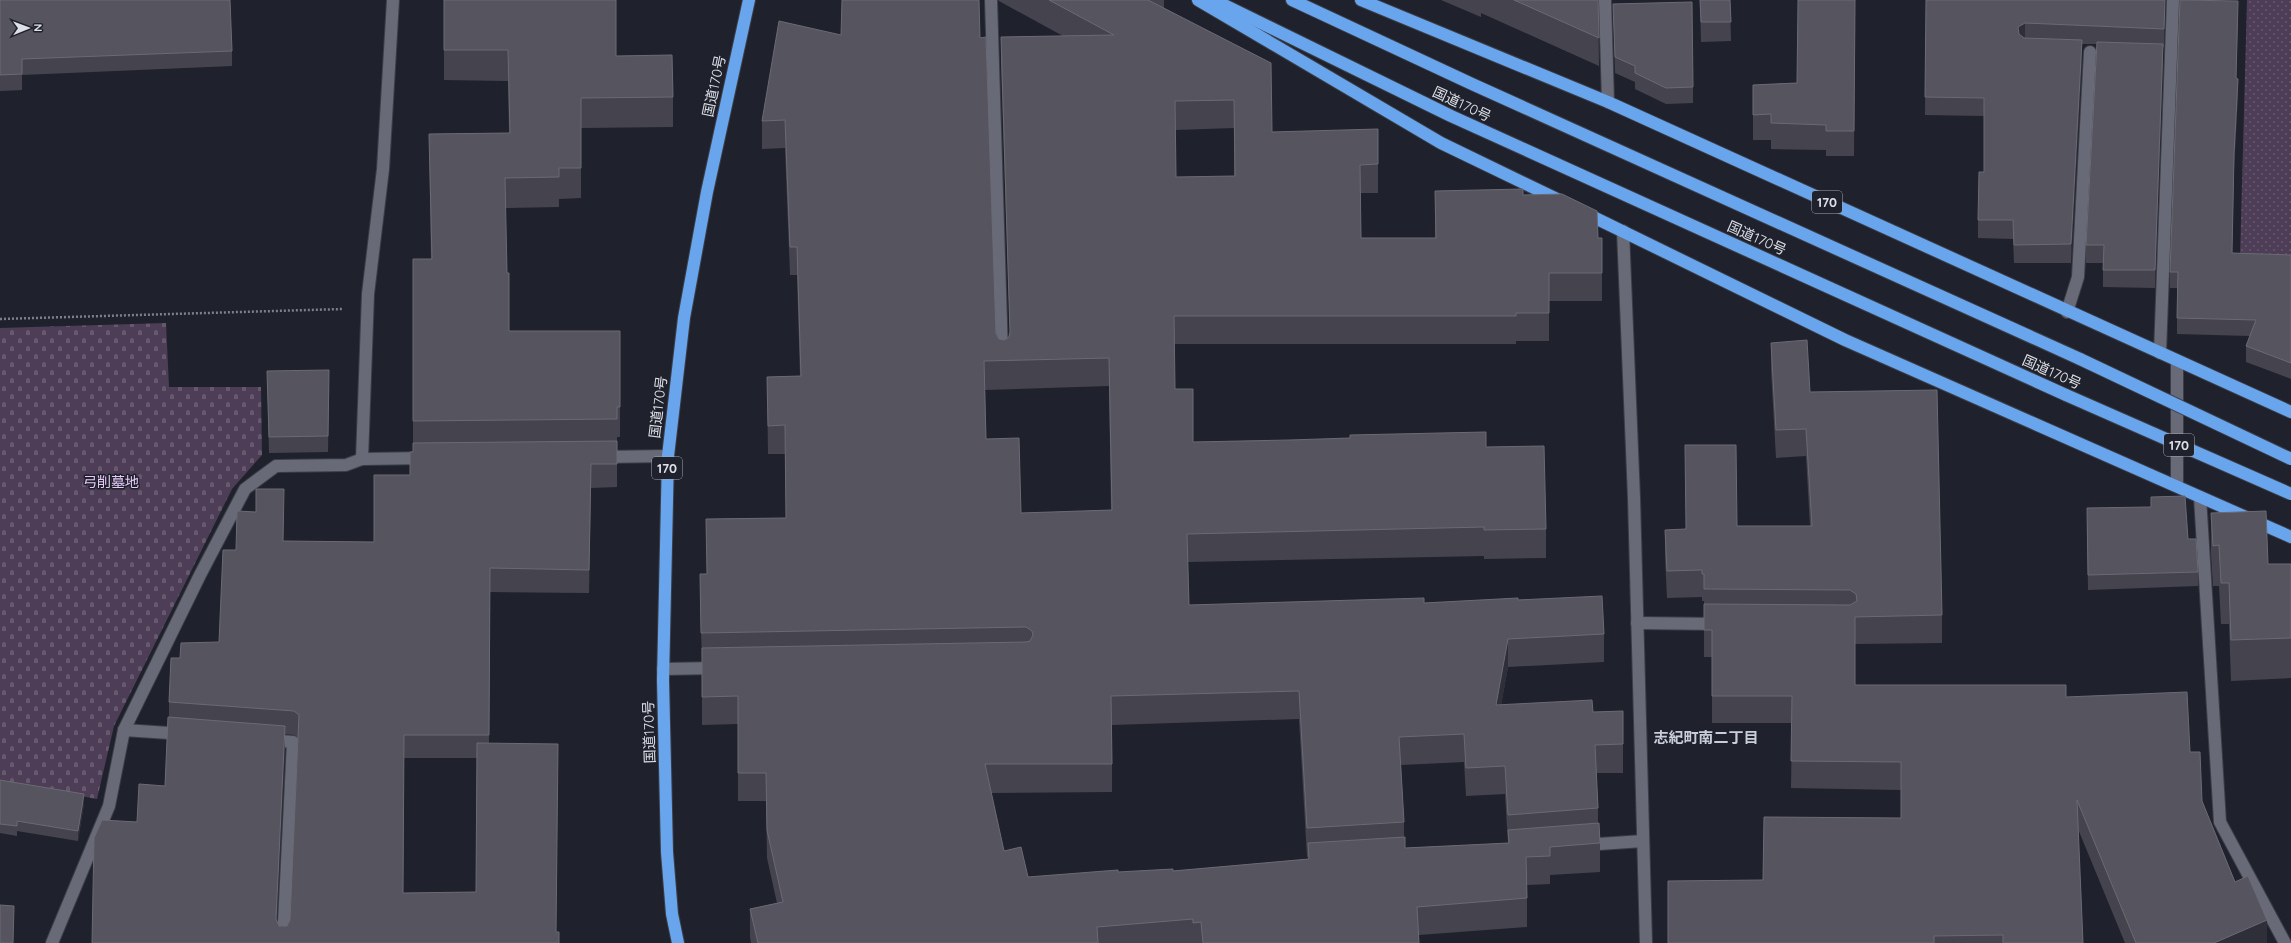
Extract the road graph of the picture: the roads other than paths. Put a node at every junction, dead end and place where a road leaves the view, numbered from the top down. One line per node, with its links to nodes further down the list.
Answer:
1 (393, 0): 25 (street)
2 (749, 0): 22 (highway, 国道170号 / 170)
3 (991, 0): 19 (street)
4 (1198, 0): 16 (highway)
5 (1214, 0): 28 (highway, 国道170号 / 170, bridge)
6 (1292, 0): 26 (highway, 国道170号 / 170, bridge)
7 (1361, 0): 15 (highway, 170)
8 (1605, 0): 15 (street)
9 (2173, 0): 14 (street)
10 (2076, 51): 11 (street)
11 (2090, 52): 12 (street); 17 (street)
12 (2105, 52)
13 (2157, 55): 14 (street)
14 (2171, 55): 18 (street)
15 (1608, 102): 17 (highway, 170)
16 (1623, 231): 27 (highway); 31 (street)
17 (2067, 312): 18 (highway, 170)
18 (2160, 353): 20 (highway, 170)
19 (1003, 361)
20 (2177, 361): 21 (highway, 170); 27 (street)
21 (2291, 412)
22 (668, 456): 23 (street); 34 (highway, 国道170号 / 170)
23 (589, 457)
24 (441, 458): 25 (street)
25 (362, 459): 35 (street)
26 (2291, 459)
27 (2177, 486): 29 (highway)
28 (2291, 494)
29 (2200, 497): 30 (highway); 44 (street)
30 (2291, 537)
31 (1637, 623): 32 (street); 38 (street)
32 (1732, 624)
33 (726, 668): 34 (street)
34 (663, 669): 42 (highway, 国道170号 / 170)
35 (124, 730): 36 (street); 40 (street)
36 (193, 735)
37 (254, 739): 41 (street)
38 (1643, 841): 39 (street); 43 (street)
39 (1571, 846)
40 (52, 943)
41 (283, 943)
42 (678, 943)
43 (1646, 943)
44 (2285, 943)

